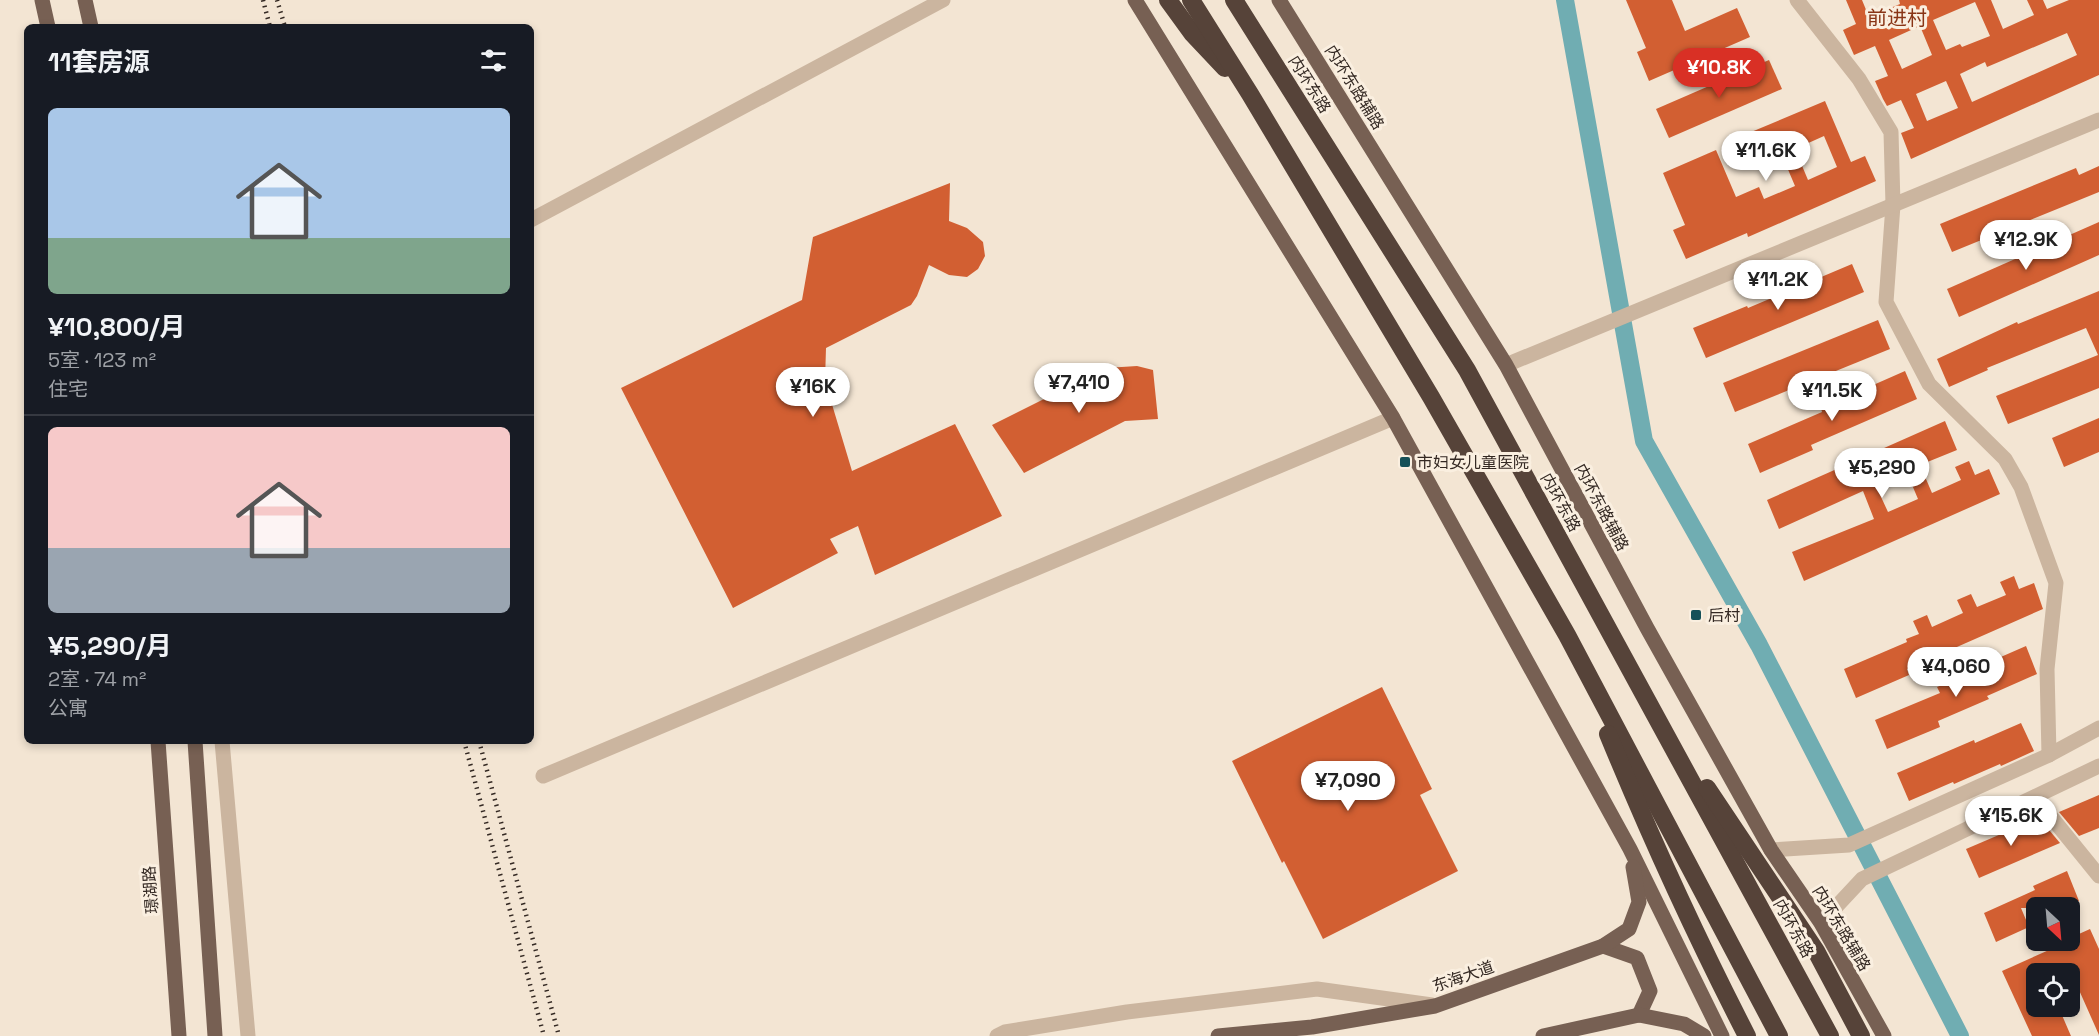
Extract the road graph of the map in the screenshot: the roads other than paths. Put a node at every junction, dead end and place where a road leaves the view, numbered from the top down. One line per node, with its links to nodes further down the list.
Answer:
1 (42, 0): 10 (main road)
2 (86, 0): 11 (main road)
3 (943, 0): 15 (street)
4 (1135, 0): 17 (main road)
5 (1168, 0): 12 (highway)
6 (1191, 0): 12 (highway)
7 (1234, 0): 19 (highway, 内环东路)
8 (1279, 0): 16 (main road, 内环东路辅路)
9 (1797, 0): 14 (street)
10 (47, 24)
11 (90, 24)
12 (1250, 94): 18 (highway)
13 (2099, 120): 14 (street)
14 (1893, 205): 16 (street); 24 (street)
15 (534, 218)
16 (1506, 365): 29 (main road, 内环东路辅路)
17 (1393, 418): 26 (street); 28 (main road)
18 (1567, 635): 43 (highway); 44 (highway)
19 (1635, 678): 45 (highway, 内环东路); 46 (highway)
20 (2099, 728): 24 (street)
21 (158, 744): 35 (main road, 璟湖路)
22 (195, 744): 36 (main road)
23 (222, 744): 37 (street)
24 (2049, 755): 29 (street)
25 (2099, 766): 27 (street)
26 (543, 776)
27 (2035, 797): 30 (street); 31 (street)
28 (1630, 849): 32 (main road, 东海大道); 42 (main road)
29 (1771, 850): 31 (main road, 内环东路辅路)
30 (2099, 876)
31 (1821, 923): 47 (main road, 内环东路辅路)
32 (1603, 946): 33 (main road, 东海大道); 34 (main road)
33 (1435, 1006): 38 (street); 39 (main road, 东海大道)
34 (1639, 1015): 40 (main road); 41 (main road)
35 (179, 1036)
36 (215, 1036)
37 (248, 1036)
38 (997, 1036)
39 (1218, 1036)
40 (1543, 1036)
41 (1704, 1036)
42 (1722, 1036)
43 (1747, 1036)
44 (1779, 1036)
45 (1830, 1036)
46 (1861, 1036)
47 (1884, 1036)

